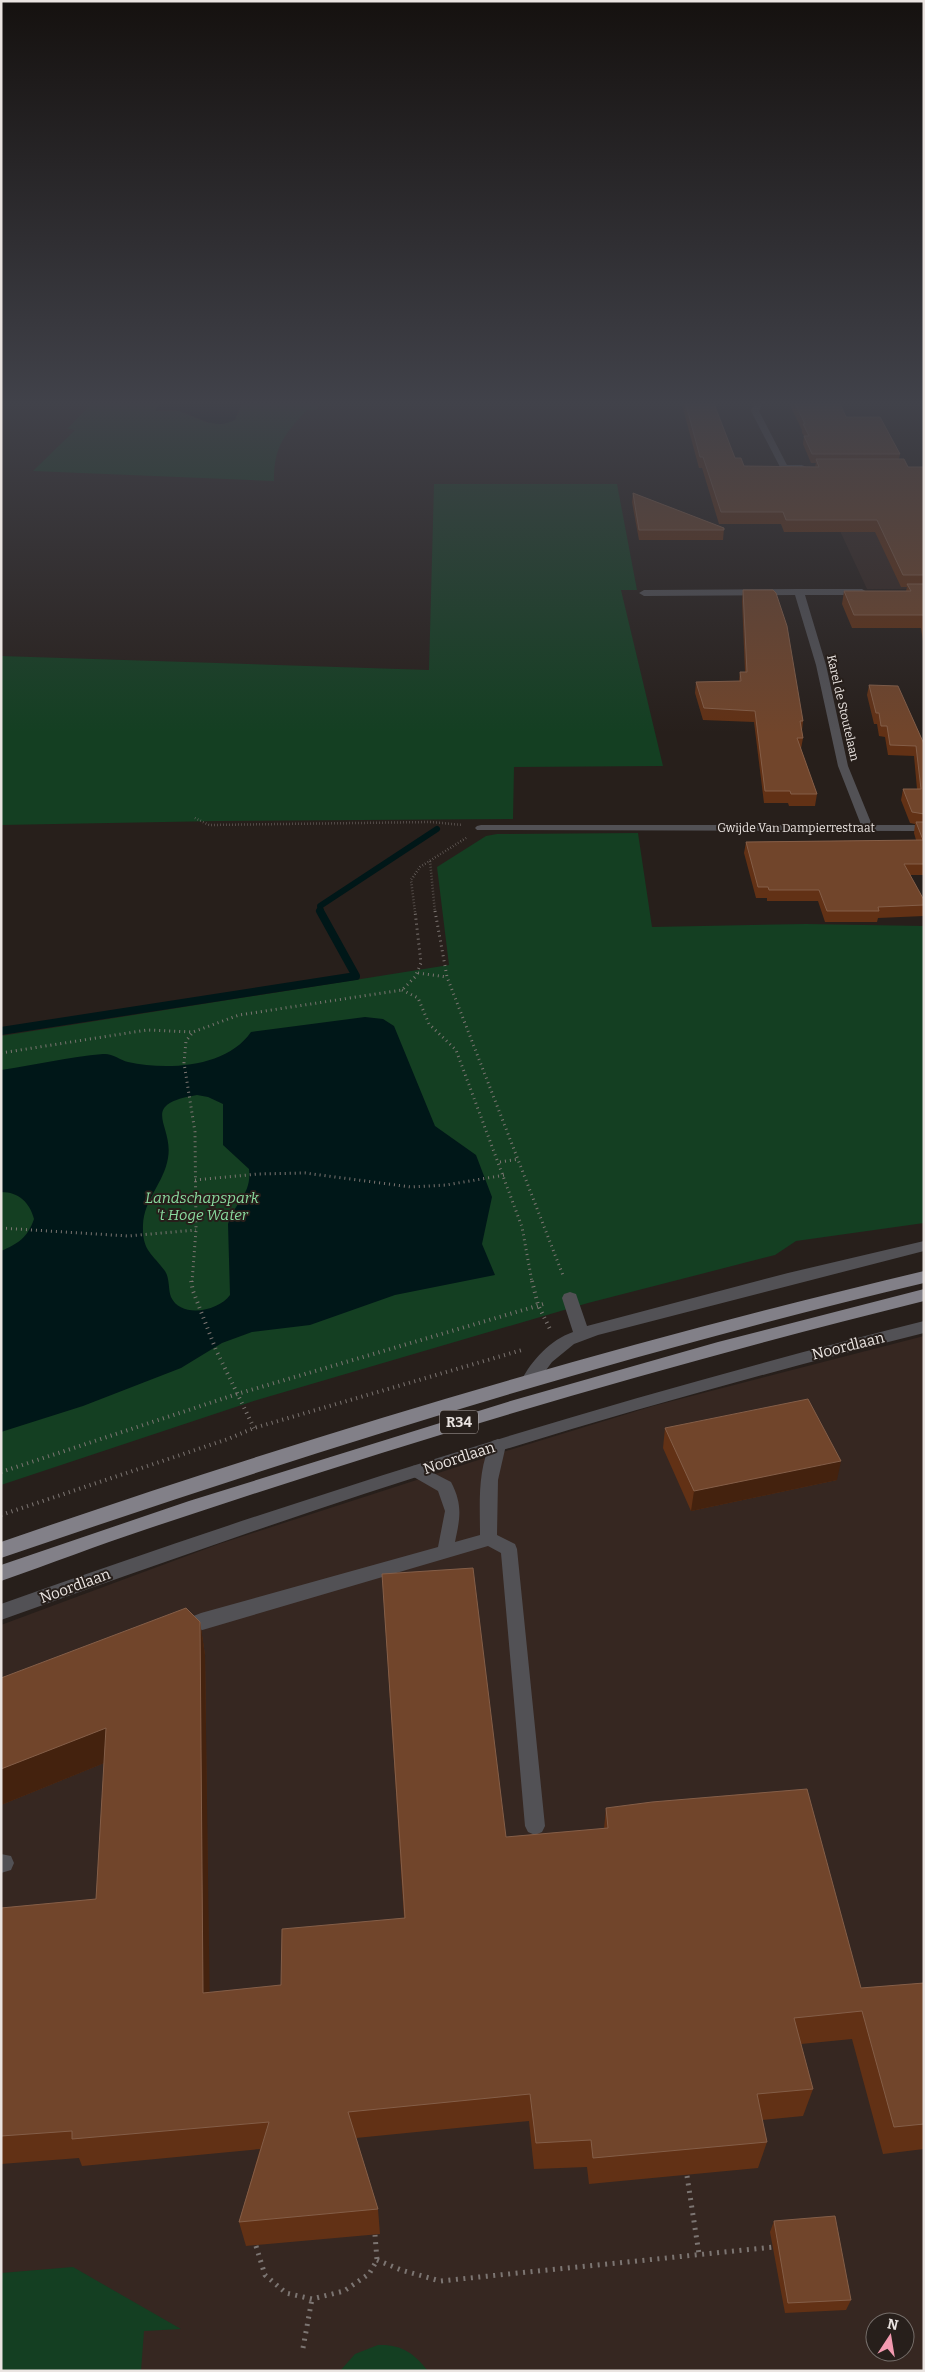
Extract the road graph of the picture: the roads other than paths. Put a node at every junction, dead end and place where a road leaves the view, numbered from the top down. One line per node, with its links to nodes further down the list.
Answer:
1 (799, 592): 2 (street); 3 (street); 5 (street, Karel de Stoutelaan)
2 (869, 592)
3 (644, 593)
4 (481, 828): 5 (street, Gwijde Van Dampierrestraat)
5 (868, 828): 6 (street, Gwijde Van Dampierrestraat)
6 (924, 828)
7 (924, 1246): 12 (street)
8 (924, 1277): 13 (main road, R34)
9 (924, 1296): 19 (main road, Noordlaan / R34)
10 (570, 1298): 12 (street)
11 (924, 1327): 14 (street, Noordlaan)
12 (582, 1335): 13 (street)
13 (529, 1381): 17 (main road, R34)
14 (498, 1446): 15 (street, Noordlaan); 16 (lane)
15 (418, 1471): 18 (lane); 20 (street, Noordlaan)
16 (489, 1540): 18 (lane); 22 (lane)
17 (1, 1550)
18 (445, 1552): 21 (lane)
19 (1, 1573)
20 (1, 1612)
21 (165, 1634)
22 (535, 1826)

